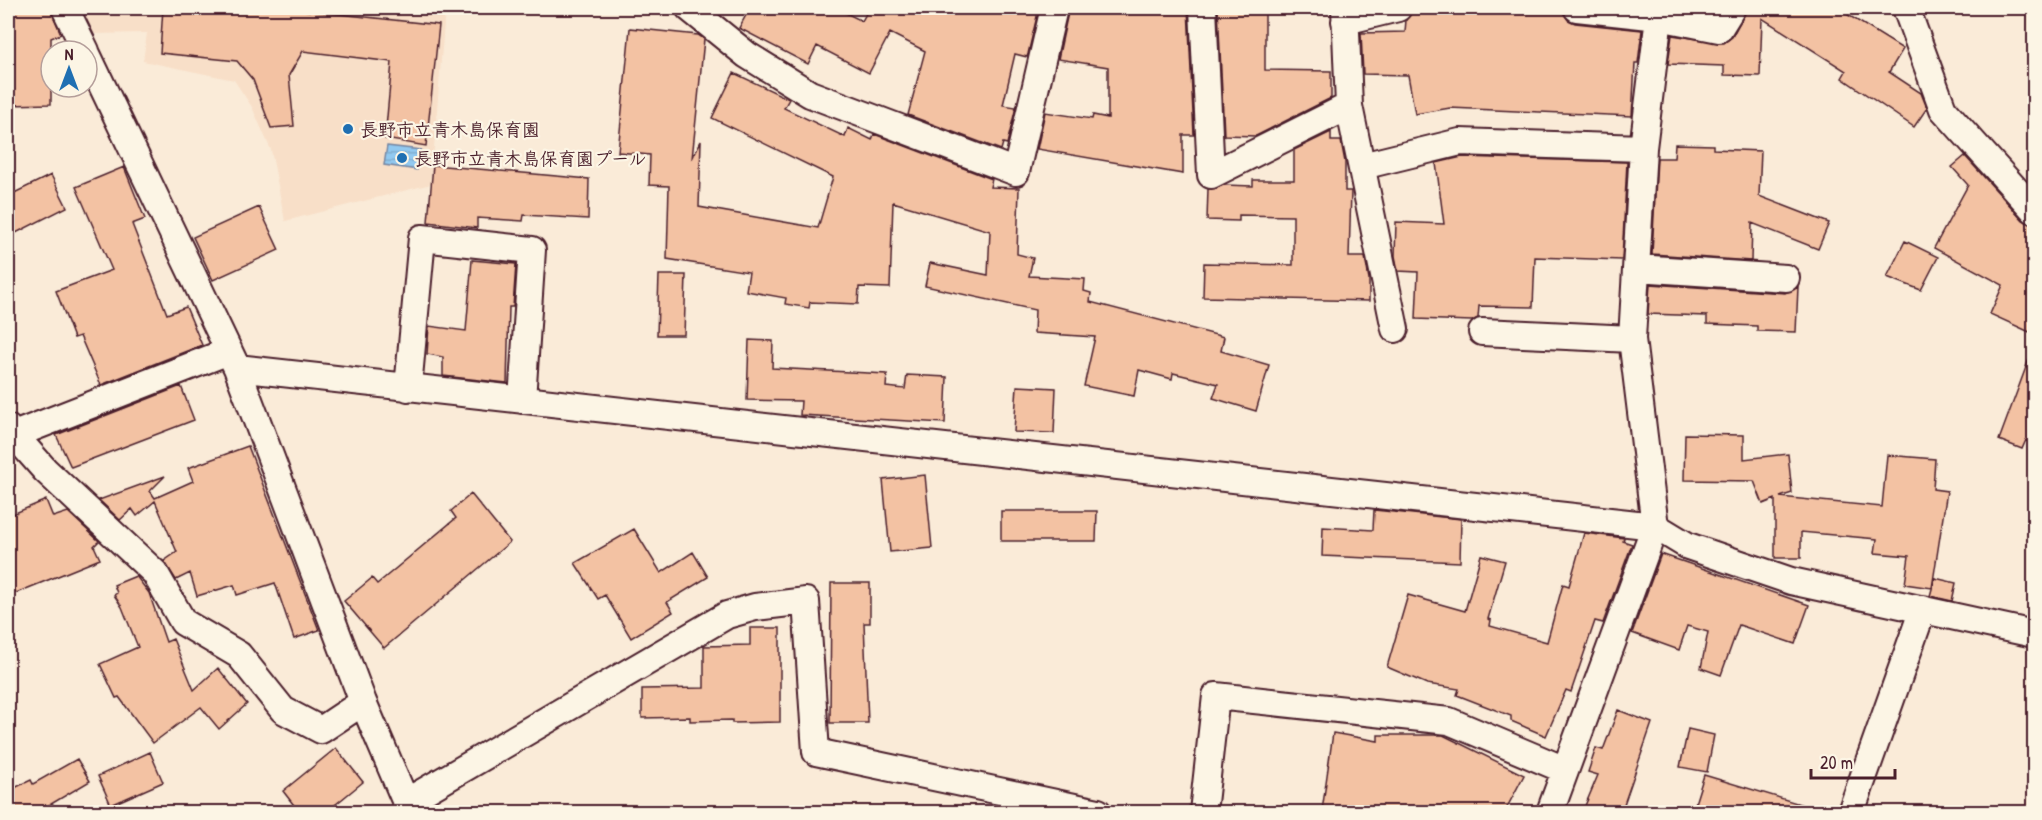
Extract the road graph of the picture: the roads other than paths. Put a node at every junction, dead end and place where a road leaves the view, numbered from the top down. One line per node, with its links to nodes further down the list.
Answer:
1 (65, 8): 11 (street)
2 (690, 8): 3 (street)
3 (1054, 8)
4 (1203, 8): 13 (street)
5 (1398, 8): 9 (street)
6 (1577, 8): 10 (street)
7 (1732, 8): 10 (street)
8 (1906, 8): 16 (street)
9 (1345, 14): 13 (street)
10 (1659, 17): 14 (street)
11 (80, 39)
12 (99, 79): 22 (street)
13 (1350, 106): 15 (street)
14 (1643, 148): 15 (street); 17 (street)
15 (1362, 166): 19 (street)
16 (2034, 210)
17 (1636, 268): 18 (street); 21 (street)
18 (1786, 278)
19 (1395, 329)
20 (1482, 332): 21 (street)
21 (1632, 339): 26 (street)
22 (233, 359): 23 (street); 25 (street); 29 (street)
23 (408, 388): 24 (street); 24 (street)
24 (522, 400): 26 (street)
25 (11, 432): 29 (street)
26 (1655, 526): 27 (street); 30 (street)
27 (1923, 609): 28 (street); 35 (street)
28 (2034, 633)
29 (363, 702): 31 (street)
30 (1565, 770): 33 (street); 34 (street)
31 (408, 807): 32 (street)
32 (1098, 813)
33 (1203, 813)
34 (1550, 813)
35 (1851, 813)

